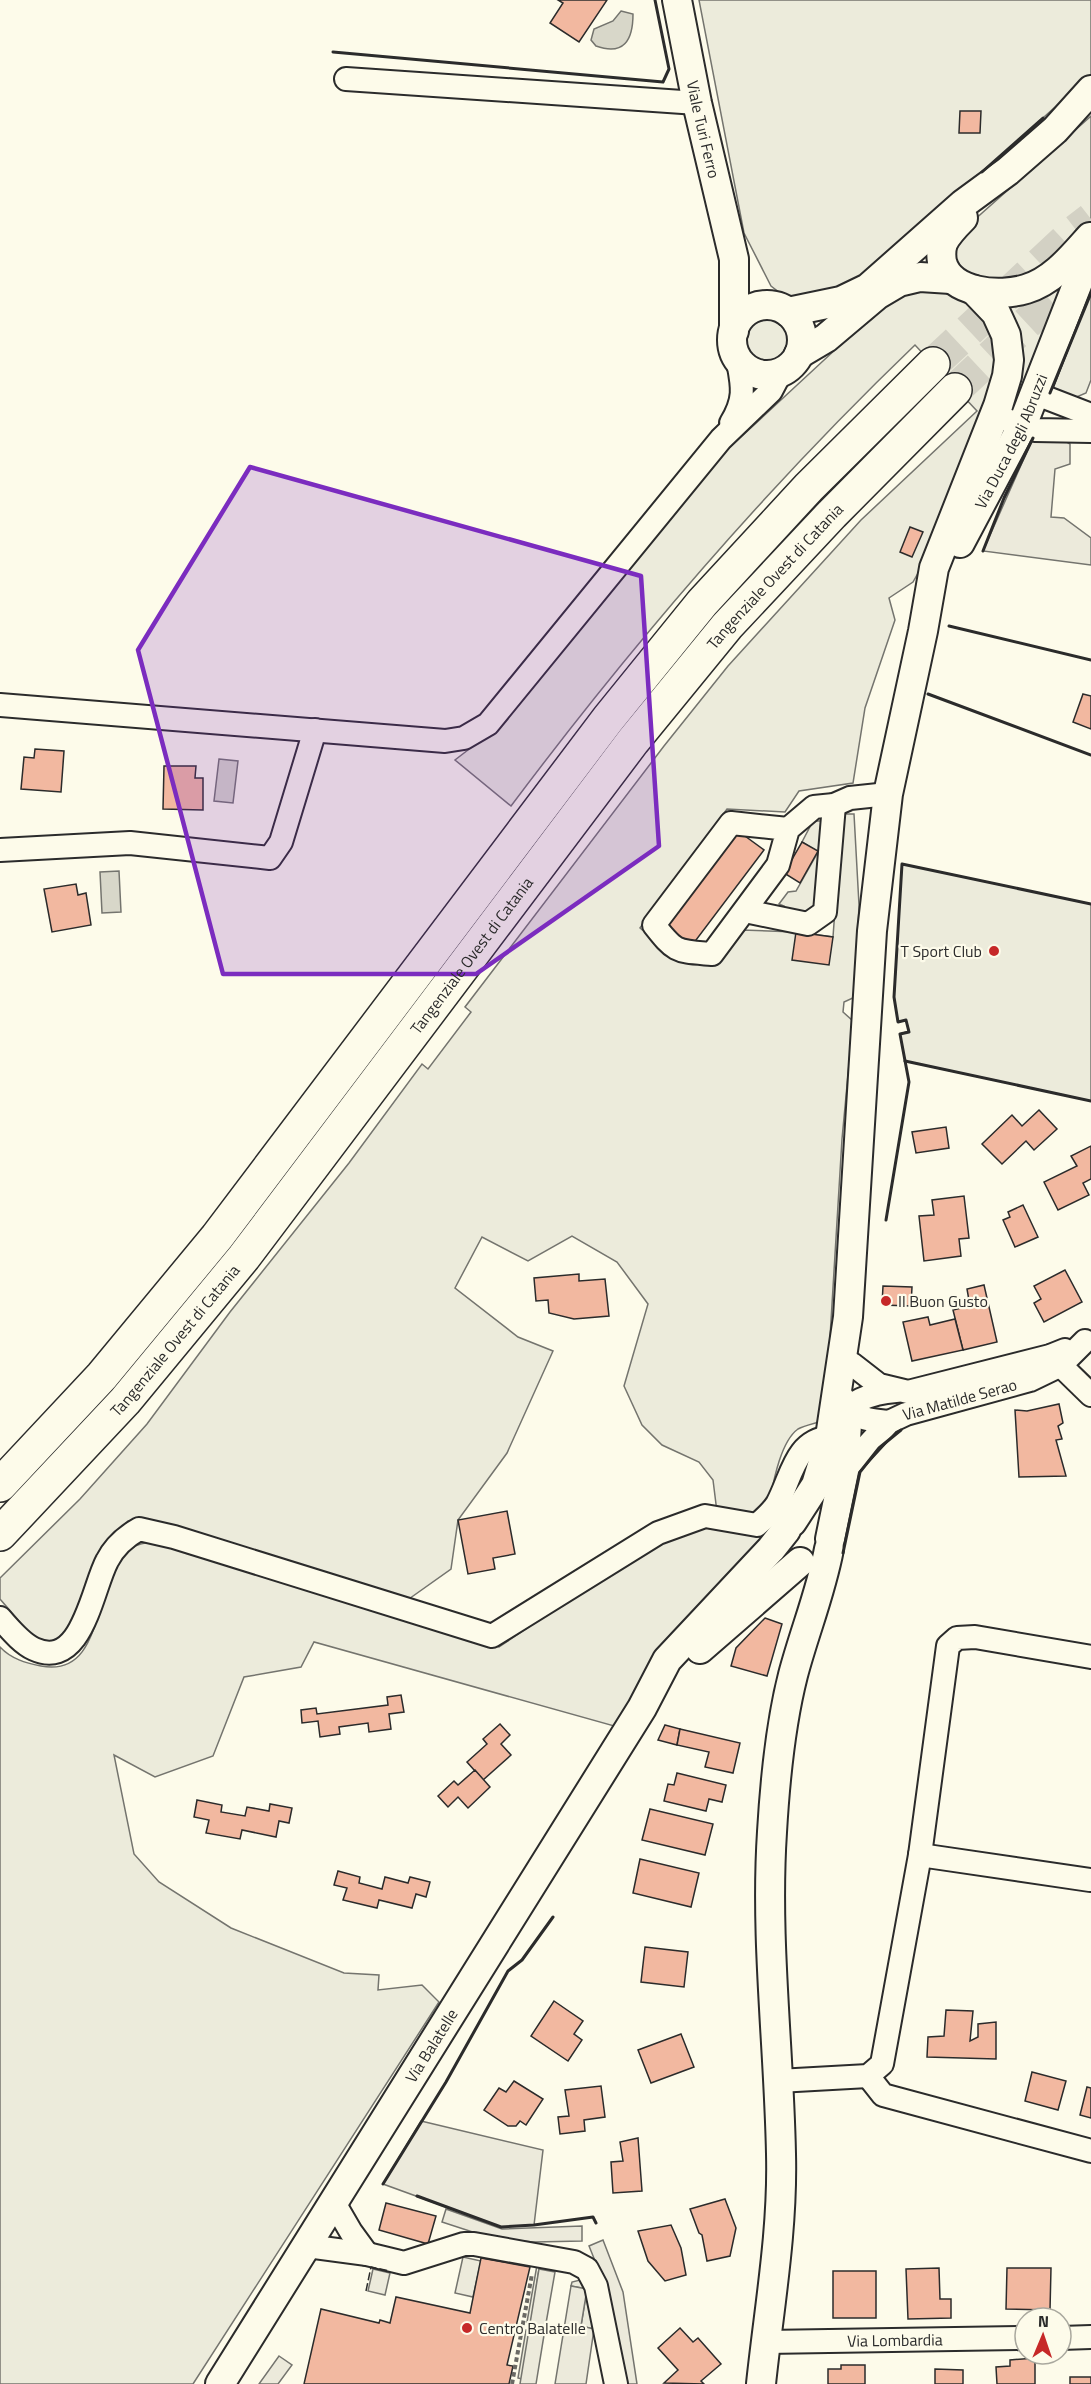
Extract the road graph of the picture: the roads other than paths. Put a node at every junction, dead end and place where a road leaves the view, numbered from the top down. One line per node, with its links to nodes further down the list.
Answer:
1 (677, 0): 4 (main road, Viale Turi Ferro)
2 (346, 80): 4 (street)
3 (1091, 90): 6 (main road)
4 (698, 103): 10 (main road, Viale Turi Ferro)
5 (1091, 106): 6 (main road)
6 (1055, 130): 7 (main road)
7 (1008, 171): 11 (main road); 12 (main road)
8 (1091, 236): 11 (main road)
9 (1091, 249): 17 (main road, Via Duca degli Abruzzi)
10 (734, 259): 12 (main road); 13 (main road)
11 (963, 285): 14 (main road); 18 (main road)
12 (780, 309): 13 (main road); 14 (main road)
13 (735, 343): 14 (main road); 22 (street)
14 (790, 363): 22 (street)
15 (933, 364): 41 (highway, Tangenziale Ovest di Catania)
16 (955, 390): 43 (highway, Tangenziale Ovest di Catania)
17 (1034, 393): 19 (street); 20 (main road, Via Duca degli Abruzzi)
18 (998, 406): 20 (street); 23 (main road)
19 (1091, 415)
20 (1022, 426): 21 (street); 23 (main road, Via Duca degli Abruzzi)
21 (1091, 431)
22 (721, 439): 25 (street)
23 (923, 631): 26 (main road)
24 (0, 705): 25 (street)
25 (315, 730): 29 (street)
26 (888, 794): 27 (street); 32 (main road)
27 (824, 806): 28 (street); 30 (street); 31 (street)
28 (788, 829): 30 (street); 31 (street)
29 (0, 850)
30 (778, 865): 31 (street)
31 (745, 911)
32 (848, 1317): 35 (main road); 38 (main road)
33 (1088, 1340): 34 (street, Via Matilde Serao)
34 (1056, 1360): 36 (street, Via Matilde Serao); 37 (street); 39 (street, Via Matilde Serao)
35 (852, 1364): 36 (street, Via Matilde Serao); 38 (main road)
36 (898, 1390): 38 (street)
37 (1091, 1395)
38 (837, 1413): 39 (street); 40 (main road); 42 (main road); 48 (street)
39 (889, 1422): 40 (street, Via Matilde Serao)
40 (844, 1471): 44 (main road)
41 (0, 1485)
42 (789, 1526): 44 (main road); 45 (main road); 51 (main road)
43 (0, 1534)
44 (830, 1544): 45 (main road); 50 (main road)
45 (800, 1562): 46 (main road); 47 (main road)
46 (769, 1589): 47 (main road); 51 (main road)
47 (799, 1604): 50 (main road)
48 (0, 1618)
49 (1091, 1657): 52 (street)
50 (793, 1674): 55 (main road)
51 (642, 1708): 57 (main road, Via Balatelle)
52 (920, 1855): 53 (street); 54 (street)
53 (1090, 1880)
54 (868, 2076): 55 (street); 56 (street)
55 (778, 2081): 63 (main road)
56 (1091, 2151)
57 (333, 2201): 58 (main road, Via Balatelle); 59 (street)
58 (307, 2246): 59 (street); 64 (main road, Via Balatelle)
59 (367, 2254): 65 (street)
60 (1091, 2337): 62 (street)
61 (1013, 2338): 63 (street, Via Lombardia)
62 (1073, 2338)
63 (766, 2342): 66 (main road)
64 (220, 2384)
65 (616, 2384)
66 (761, 2384)

